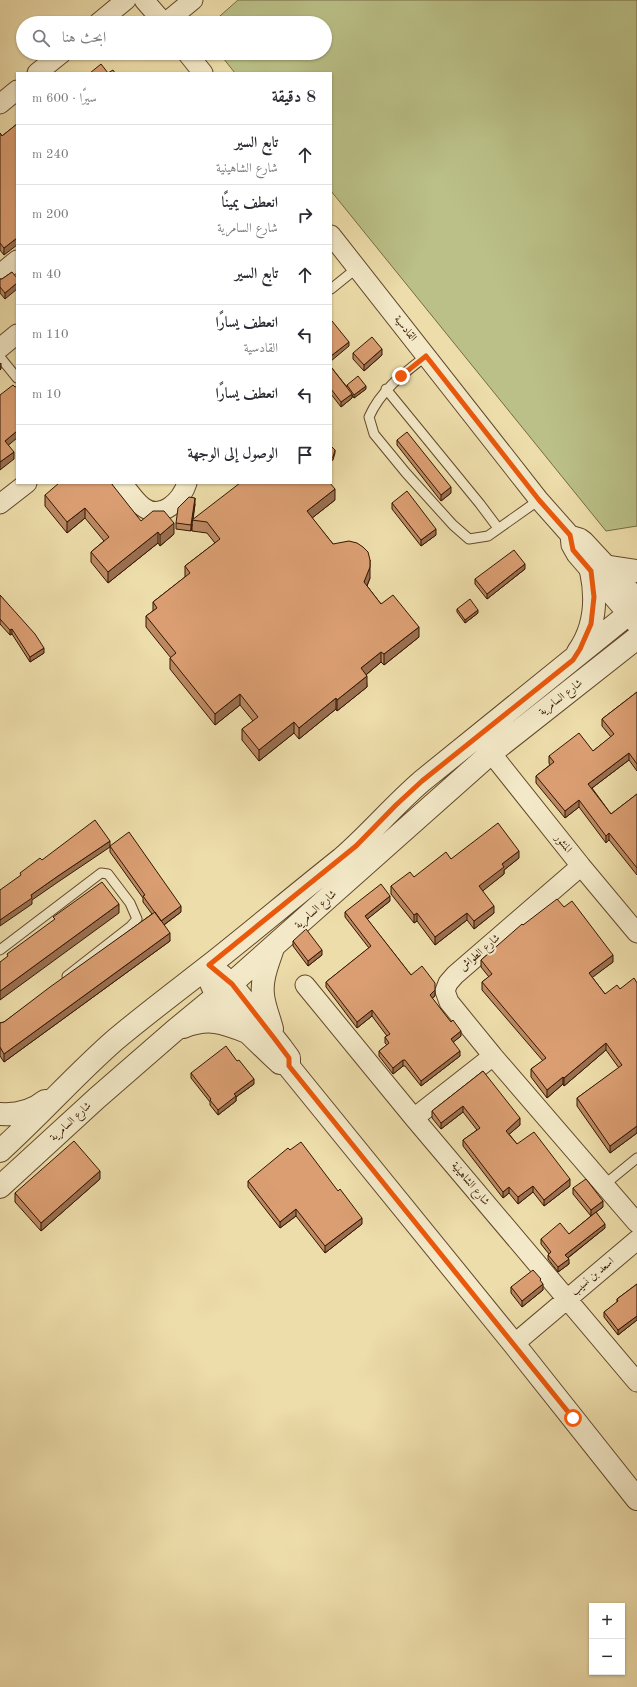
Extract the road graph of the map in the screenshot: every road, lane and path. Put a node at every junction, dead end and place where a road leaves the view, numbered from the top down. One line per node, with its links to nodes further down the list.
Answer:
1 (126, 0): 4 (street)
2 (144, 0): 5 (street)
3 (193, 0): 6 (street)
4 (107, 16)
5 (158, 16)
6 (173, 16)
7 (53, 60): 9 (street)
8 (193, 60): 10 (street)
9 (38, 72)
10 (202, 72)
11 (16, 91): 12 (street)
12 (0, 104)
13 (333, 240): 15 (street, القادسية)
14 (16, 261): 16 (street)
15 (357, 268): 17 (lane); 20 (street, القادسية)
16 (0, 274)
17 (332, 287)
18 (16, 335): 19 (street)
19 (0, 348)
20 (426, 356): 23 (lane); 27 (street, القادسية)
21 (0, 357): 22 (lane)
22 (16, 377)
23 (386, 389): 29 (lane); 29 (lane)
24 (26, 484): 28 (street)
25 (123, 484): 26 (street)
26 (187, 484)
27 (539, 500): 29 (lane); 30 (street, القادسية)
28 (0, 504)
29 (498, 528)
30 (600, 569): 31 (street); 32 (street, القادسية); 34 (street)
31 (637, 571)
32 (635, 611): 34 (street, شارع السامرية)
33 (637, 638): 35 (street, شارع السامرية)
34 (573, 660): 40 (street, شارع السامرية)
35 (492, 753): 36 (street, المنثور); 38 (street, شارع السامرية)
36 (581, 866): 37 (street, المنثور); 47 (street, شارع الطواش)
37 (637, 933)
38 (273, 948): 43 (street, شارع السامرية); 46 (street)
39 (0, 950): 41 (lane)
40 (209, 965): 43 (street); 49 (street, شارع السامرية)
41 (61, 980)
42 (305, 985): 51 (street, شارع الشاهينية)
43 (225, 990): 44 (street, شارع السامرية); 45 (street); 46 (street)
44 (174, 1031): 45 (street); 54 (street, شارع السامرية)
45 (247, 1032): 48 (street)
46 (274, 1038): 48 (street)
47 (493, 1056): 51 (street); 55 (street, شارع الطواش)
48 (289, 1066): 59 (street)
49 (78, 1073): 50 (street); 52 (street, شارع السامرية)
50 (0, 1114)
51 (414, 1118): 58 (street, شارع الشاهينية)
52 (1, 1147): 54 (street)
53 (637, 1158): 55 (lane)
54 (7, 1177)
55 (604, 1185): 56 (street, شارع الطواش)
56 (637, 1223)
57 (637, 1240): 58 (street, اسعد بن نسيب)
58 (567, 1298): 59 (street, اسعد بن نسيب); 60 (street, شارع الشاهينية)
59 (514, 1344): 61 (street)
60 (637, 1382)
61 (637, 1499)

